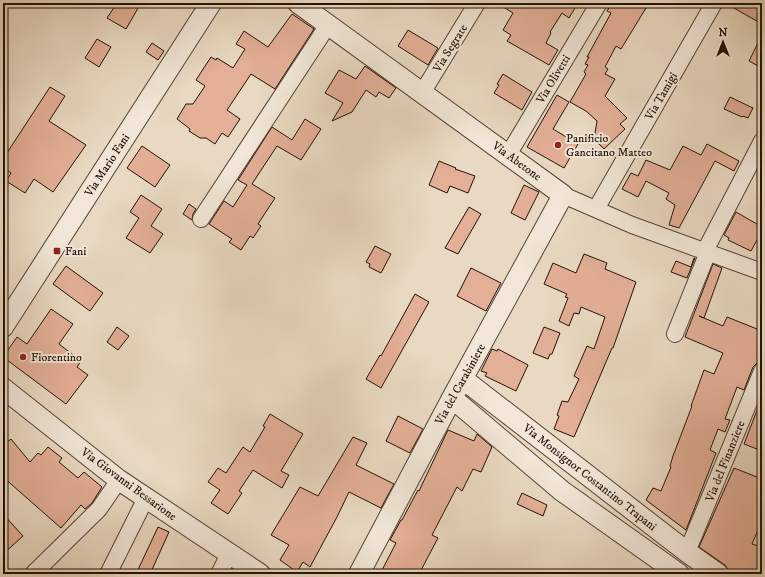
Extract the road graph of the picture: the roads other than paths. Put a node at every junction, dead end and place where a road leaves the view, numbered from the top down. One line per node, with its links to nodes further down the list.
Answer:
1 (211, 3): 15 (street, Via Mario Fani)
2 (298, 3): 6 (street, Via Abetone)
3 (478, 3): 7 (street, Via Segrate)
4 (599, 3): 9 (street, Via Olivetti)
5 (714, 3): 11 (street, Via Tamigi)
6 (328, 25): 7 (street, Via Abetone); 12 (street)
7 (422, 93): 9 (street, Via Abetone)
8 (762, 141): 13 (street)
9 (508, 155): 10 (street, Via Abetone)
10 (563, 195): 11 (street, Via Abetone); 18 (street, Via del Carabiniere)
11 (596, 209): 13 (street, Via Abetone)
12 (201, 219)
13 (707, 252): 14 (street, Via Abetone); 16 (street)
14 (762, 272)
15 (3, 327)
16 (675, 334)
17 (762, 371): 23 (street, Via del Finanziere)
18 (463, 379): 20 (street, Via del Carabiniere); 23 (street, Via Monsignor Costantino Trapani)
19 (3, 388): 21 (street, Via Giovanni Bessarione)
20 (452, 398): 29 (street, Via del Carabiniere); 30 (street, Via Monsignor Costantino Trapani)
21 (119, 480): 22 (street, Via Giovanni Bessarione); 25 (street)
22 (146, 498): 24 (street, Via Giovanni Bessarione); 26 (street)
23 (687, 552): 31 (street, Via Monsignor Costantino Trapani)
24 (229, 554): 27 (street); 28 (street, Via Giovanni Bessarione)
25 (33, 574)
26 (108, 574)
27 (219, 574)
28 (260, 574)
29 (359, 574)
30 (679, 574)
31 (718, 574)

